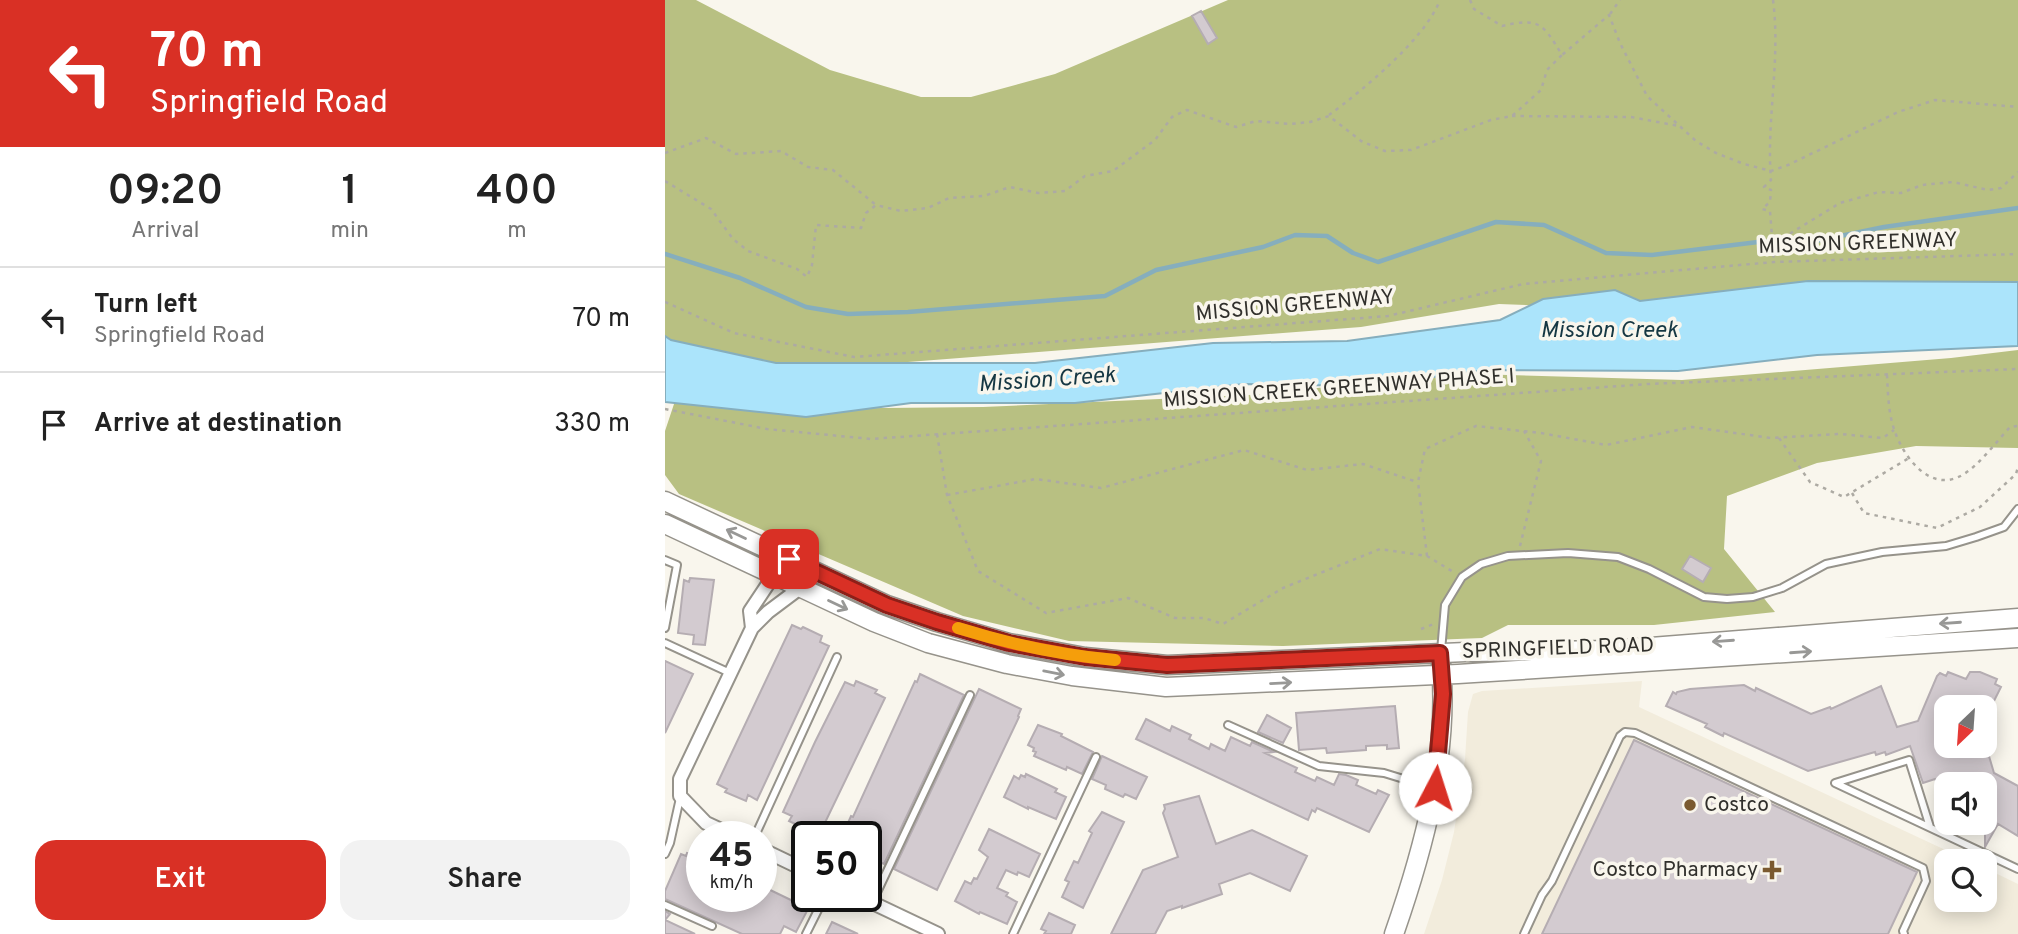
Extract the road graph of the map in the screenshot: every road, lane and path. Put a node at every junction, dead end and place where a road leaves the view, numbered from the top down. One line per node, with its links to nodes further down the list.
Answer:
1 (1440, 0): 8 (path)
2 (1470, 0): 6 (path)
3 (1620, 0): 5 (path)
4 (1773, 0): 12 (path)
5 (1609, 15): 6 (path); 10 (path)
6 (1562, 55): 9 (path)
7 (2018, 107): 12 (path)
8 (1329, 116): 9 (path); 15 (path)
9 (1512, 116): 10 (path)
10 (1679, 126): 12 (path)
11 (665, 153): 15 (path)
12 (1771, 171): 16 (path)
13 (2018, 172): 16 (path)
14 (665, 181): 15 (path)
15 (876, 205)
16 (1774, 239): 18 (path)
17 (2018, 254): 18 (path, MISSION GREENWAY)
18 (1774, 262): 19 (path, MISSION GREENWAY)
19 (665, 302)
20 (2018, 369): 21 (path, MISSION CREEK GREENWAY PHASE I)
21 (1887, 374): 24 (path); 26 (path, MISSION CREEK GREENWAY PHASE I)
22 (665, 409): 26 (path, MISSION CREEK GREENWAY PHASE I)
23 (2018, 426): 28 (path)
24 (1894, 430): 27 (path); 28 (path)
25 (1524, 431): 27 (path); 30 (path); 37 (path)
26 (937, 433): 32 (path)
27 (1779, 438): 31 (path)
28 (1909, 458): 31 (path)
29 (2018, 467): 31 (path)
30 (1418, 482): 32 (path); 36 (path)
31 (1852, 493)
32 (947, 495): 36 (path)
33 (665, 501): 38 (main road, SPRINGFIELD ROAD, one-way to 33)
34 (2018, 509): 37 (lane)
35 (665, 524): 40 (main road, SPRINGFIELD ROAD)
36 (1427, 556): 41 (path)
37 (1518, 556): 41 (lane)
38 (789, 559): 40 (street); 48 (main road, SPRINGFIELD ROAD)
39 (665, 560): 44 (lane)
40 (774, 575): 42 (main road, SPRINGFIELD ROAD); 45 (street)
41 (1462, 577): 48 (lane)
42 (800, 588): 45 (street); 51 (main road, SPRINGFIELD ROAD, one-way to 51)
43 (2018, 618): 48 (main road, SPRINGFIELD ROAD, one-way to 48)
44 (665, 628)
45 (752, 628): 50 (street)
46 (2018, 638): 51 (main road, SPRINGFIELD ROAD, one-way to 46)
47 (665, 643): 50 (lane)
48 (1440, 653): 51 (main road)
49 (837, 657): 58 (lane)
50 (730, 673): 56 (street)
51 (1442, 675): 55 (main road)
52 (969, 695): 62 (lane)
53 (1228, 725): 55 (lane)
54 (1095, 757): 69 (lane)
55 (1435, 788): 70 (main road)
56 (680, 796): 57 (street); 60 (lane)
57 (704, 821)
58 (762, 821)
59 (1930, 827): 59 (lane); 61 (lane)
60 (665, 855)
61 (2018, 869)
62 (882, 882)
63 (665, 905): 66 (lane)
64 (882, 908): 68 (street)
65 (816, 912): 67 (lane)
66 (712, 926)
67 (806, 934)
68 (938, 934)
69 (1013, 934)
70 (1394, 934)
71 (1524, 934): 72 (lane)
72 (1904, 934)

